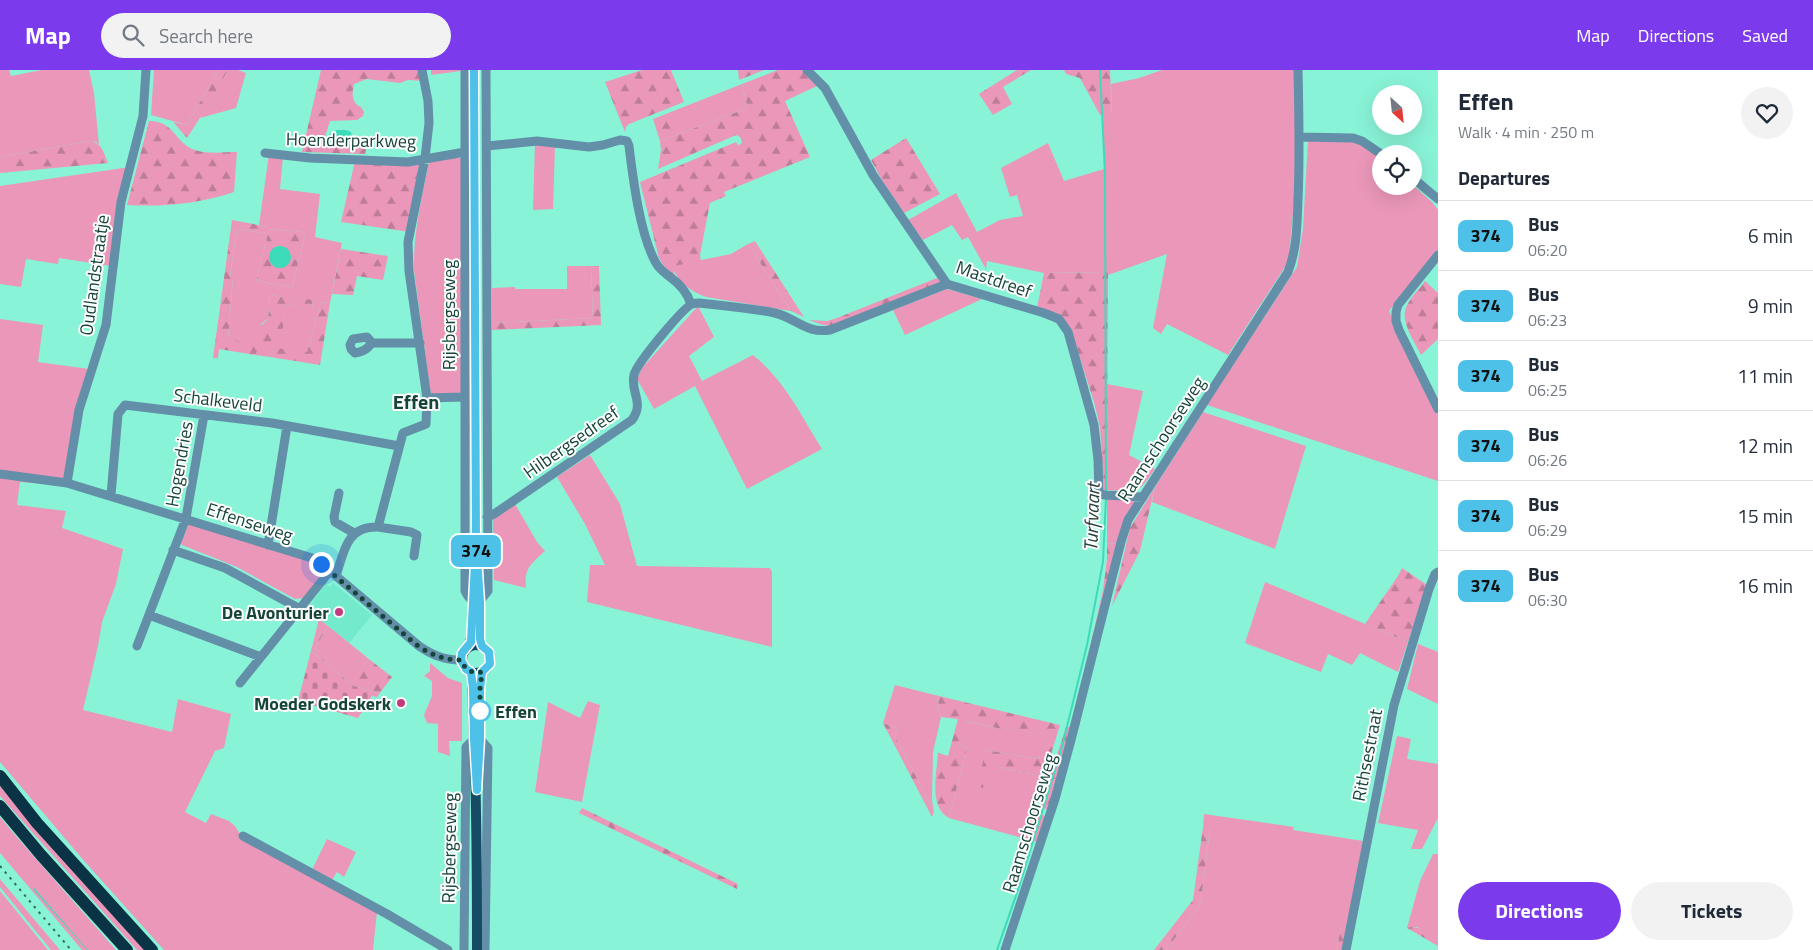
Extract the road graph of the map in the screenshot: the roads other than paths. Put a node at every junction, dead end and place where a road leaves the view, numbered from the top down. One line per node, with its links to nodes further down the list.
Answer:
1 (146, 70): 28 (street, Oudlandstraatje)
2 (422, 70): 13 (street)
3 (465, 70): 11 (street, Rijsbergseweg)
4 (474, 70): 41 (main road, Rijsbergseweg)
5 (486, 70): 9 (street)
6 (807, 70): 17 (street, Mastdreef)
7 (1298, 70): 8 (street, Raamschoorseweg)
8 (1300, 137): 10 (street); 31 (street, Raamschoorseweg)
9 (487, 146): 18 (street); 32 (street)
10 (1372, 148)
11 (465, 152): 13 (street, Hoenderparkweg); 22 (street, Rijsbergseweg)
12 (265, 153): 13 (street, Hoenderparkweg)
13 (426, 158): 20 (street)
14 (1422, 186): 15 (street)
15 (1436, 197)
16 (1438, 255): 23 (street)
17 (947, 284): 18 (street); 31 (street, Mastdreef)
18 (692, 304): 32 (street, Hilbergsedreef)
19 (372, 343): 20 (street)
20 (420, 343): 21 (street)
21 (427, 398): 22 (street); 26 (street)
22 (464, 398): 41 (street, Rijsbergseweg)
23 (1438, 409)
24 (204, 415): 25 (street, Schalkeveld); 30 (street, Schalkeveld); 33 (street, Hogendries)
25 (287, 426): 26 (street, Schalkeveld); 36 (street)
26 (399, 446): 34 (street)
27 (0, 474): 28 (street, Effenseweg)
28 (67, 483): 30 (street, Effenseweg)
29 (339, 493): 35 (street)
30 (111, 495): 33 (street, Effenseweg)
31 (1143, 497): 62 (street, Raamschoorseweg)
32 (487, 517): 41 (street)
33 (186, 518): 36 (street, Effenseweg); 37 (street, Hogendries)
34 (378, 527): 35 (street); 38 (street)
35 (354, 533): 40 (street)
36 (268, 545): 40 (street, Effenseweg)
37 (173, 550): 42 (street); 43 (street, Hogendries)
38 (414, 556)
39 (1438, 572): 63 (street, Rithsestraat)
40 (333, 573): 42 (street); 48 (street, Effenseweg)
41 (476, 601): 45 (main road, Rijsbergseweg); 46 (main road, Rijsbergseweg)
42 (300, 609): 47 (street)
43 (149, 615): 44 (street, Hogendries); 47 (street)
44 (137, 646)
45 (469, 646): 46 (main road); 48 (main road)
46 (482, 646): 50 (main road)
47 (261, 657): 51 (street)
48 (461, 660): 49 (main road)
49 (471, 672): 50 (main road); 52 (main road, Rijsbergseweg)
50 (482, 672): 52 (main road, Rijsbergseweg)
51 (240, 682)
52 (477, 739): 59 (street, Rijsbergseweg); 60 (main road, Rijsbergseweg); 61 (street)
53 (0, 776): 57 (highway)
54 (0, 806): 56 (highway)
55 (243, 836): 58 (street)
56 (127, 950)
57 (152, 950)
58 (448, 950)
59 (464, 950)
60 (477, 950)
61 (485, 950)
62 (1005, 950)
63 (1346, 950)

